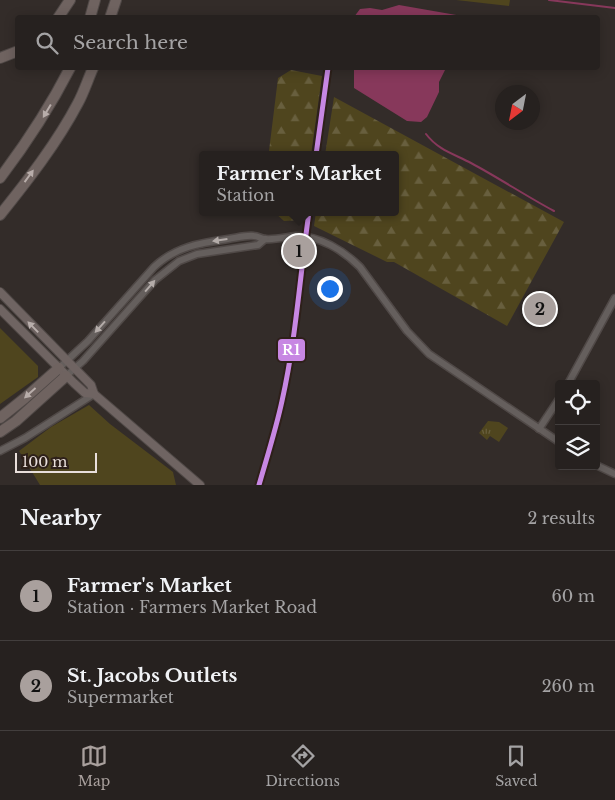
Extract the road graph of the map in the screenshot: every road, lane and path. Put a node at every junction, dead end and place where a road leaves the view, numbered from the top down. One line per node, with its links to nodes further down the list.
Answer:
1 (70, 0): 4 (highway)
2 (95, 0): 5 (highway)
3 (116, 0): 6 (highway)
4 (60, 15)
5 (91, 15)
6 (111, 15)
7 (15, 52): 8 (highway)
8 (0, 58)
9 (69, 70): 11 (highway, one-way to 11)
10 (92, 70): 12 (highway, one-way to 10)
11 (0, 178)
12 (0, 214)
13 (265, 239): 17 (street, one-way to 17); 18 (street, one-way to 13); 23 (street)
14 (0, 292): 17 (main road, one-way to 14)
15 (615, 298): 19 (street)
16 (0, 309): 17 (main road)
17 (63, 364): 18 (main road); 22 (highway, one-way to 22)
18 (70, 372): 20 (main road); 24 (highway)
19 (570, 380)
20 (94, 394): 26 (street); 29 (main road)
21 (555, 405): 23 (street)
22 (0, 418)
23 (539, 429): 25 (street)
24 (0, 432)
25 (555, 439)
26 (0, 451)
27 (600, 467): 28 (street)
28 (615, 474)
29 (200, 485)

